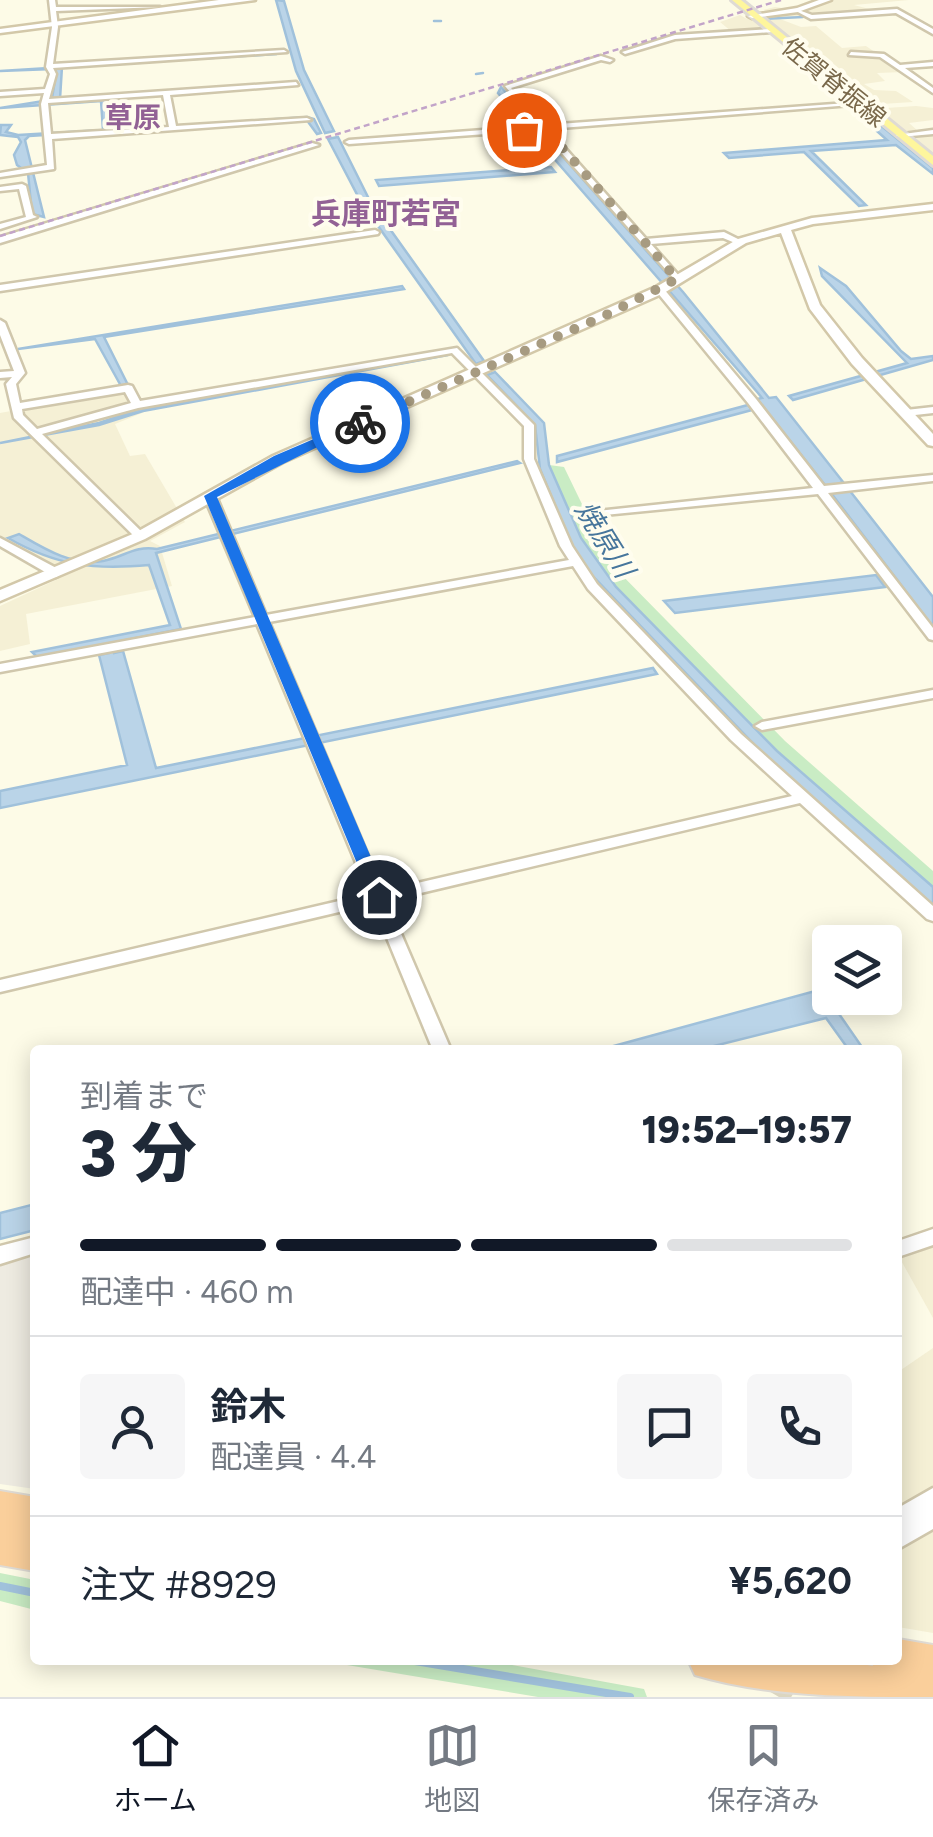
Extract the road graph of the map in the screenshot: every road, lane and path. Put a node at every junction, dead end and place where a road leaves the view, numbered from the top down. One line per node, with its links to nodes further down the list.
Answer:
1 (251, 0): 5 (street)
2 (736, 0): 7 (main road, 佐賀脊振線)
3 (827, 0): 6 (street)
4 (53, 4): 5 (street); 8 (street)
5 (158, 7): 8 (street)
6 (798, 10): 7 (street); 11 (street)
7 (752, 16): 10 (main road, 佐賀脊振線)
8 (55, 27): 9 (street); 18 (street)
9 (0, 31)
10 (770, 31): 13 (street); 25 (main road, 佐賀脊振線)
11 (933, 32)
12 (284, 52): 18 (street)
13 (624, 52)
14 (852, 54): 17 (street)
15 (610, 60): 28 (street)
16 (933, 64): 17 (street)
17 (900, 67): 21 (street)
18 (49, 68): 20 (street)
19 (296, 84): 22 (street)
20 (48, 90): 23 (street); 24 (street)
21 (933, 91)
22 (166, 93): 24 (street); 27 (street)
23 (0, 94)
24 (50, 102): 30 (street)
25 (855, 105): 28 (street); 31 (main road, 佐賀脊振線)
26 (306, 120): 27 (street)
27 (172, 127): 30 (street)
28 (538, 128): 32 (street); 42 (street)
29 (933, 132): 31 (street)
30 (47, 135): 35 (street)
31 (900, 135): 34 (main road, 佐賀脊振線)
32 (348, 142)
33 (315, 146): 41 (street)
34 (933, 162)
35 (0, 175)
36 (0, 189): 38 (street)
37 (933, 206): 39 (street)
38 (0, 227)
39 (785, 228): 43 (street); 53 (street)
40 (375, 232): 45 (street)
41 (0, 240)
42 (645, 242): 43 (street); 44 (street)
43 (740, 242): 44 (street)
44 (669, 285): 47 (street); 57 (street)
45 (0, 288)
46 (0, 322): 48 (street)
47 (476, 372): 50 (street); 58 (street); 62 (street)
48 (20, 373): 49 (street); 52 (street)
49 (0, 375)
50 (138, 405): 52 (street); 54 (street)
51 (933, 410): 53 (street)
52 (17, 412): 54 (street)
53 (906, 413): 55 (street)
54 (38, 435): 60 (street)
55 (933, 442)
56 (933, 478): 57 (street)
57 (819, 490): 59 (street); 66 (street)
58 (210, 496): 60 (street); 65 (street)
59 (588, 515)
60 (140, 536): 63 (street)
61 (0, 541): 63 (street)
62 (576, 562): 65 (street); 70 (street)
63 (56, 573): 64 (street)
64 (0, 596)
65 (262, 619): 67 (street); 71 (street)
66 (933, 636)
67 (0, 668)
68 (933, 694): 69 (street)
69 (762, 726)
70 (802, 798): 71 (street); 72 (street)
71 (379, 897): 73 (street); 74 (street)
72 (933, 915)
73 (0, 986)
74 (440, 1045)
75 (933, 1237): 77 (street)
76 (30, 1246): 78 (street)
77 (902, 1248)
78 (0, 1255)
79 (933, 1498): 83 (street)
80 (0, 1511): 81 (highway)
81 (30, 1516)
82 (933, 1516): 84 (street)
83 (902, 1517)
84 (902, 1535)
85 (0, 1544): 86 (highway)
86 (30, 1549)
87 (902, 1662): 89 (highway)
88 (727, 1665): 90 (highway)
89 (933, 1667)
90 (798, 1686): 91 (highway)
91 (926, 1697)

